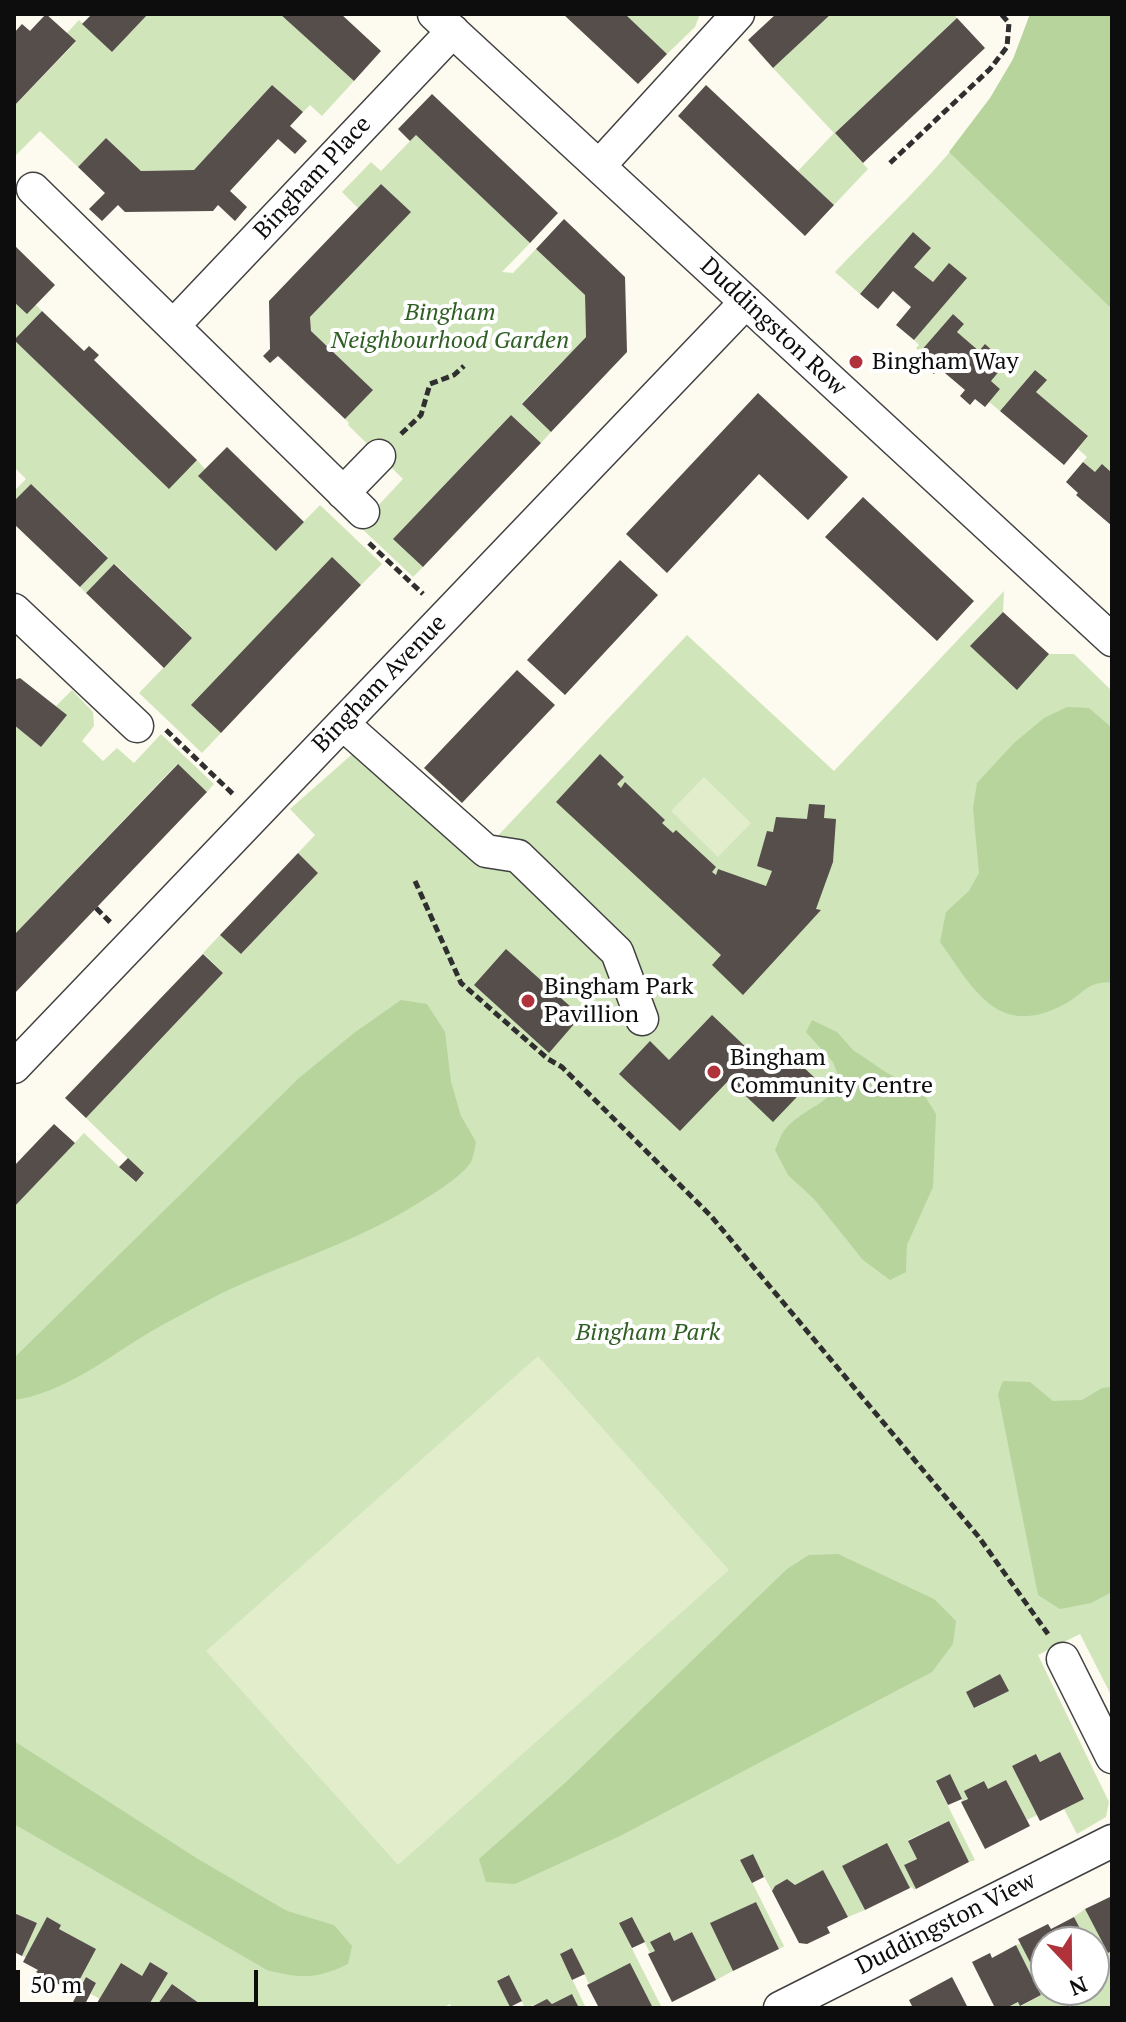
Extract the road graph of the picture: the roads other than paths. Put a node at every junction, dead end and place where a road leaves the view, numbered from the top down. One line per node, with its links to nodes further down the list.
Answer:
1 (738, 14): 3 (street)
2 (443, 23): 3 (street, Duddingston Row); 6 (street, Bingham Place)
3 (599, 166): 5 (street, Duddingston Row)
4 (33, 189): 6 (street)
5 (746, 302): 9 (street, Duddingston Row); 10 (street, Bingham Avenue)
6 (174, 325): 7 (street)
7 (379, 456)
8 (14, 610): 11 (street)
9 (1112, 640)
10 (343, 724): 12 (street); 13 (street, Bingham Avenue)
11 (137, 726)
12 (642, 1019)
13 (14, 1067)
14 (1063, 1659): 15 (street)
15 (1112, 1757)
16 (1112, 1841): 17 (street, Duddingston View)
17 (780, 2008)

